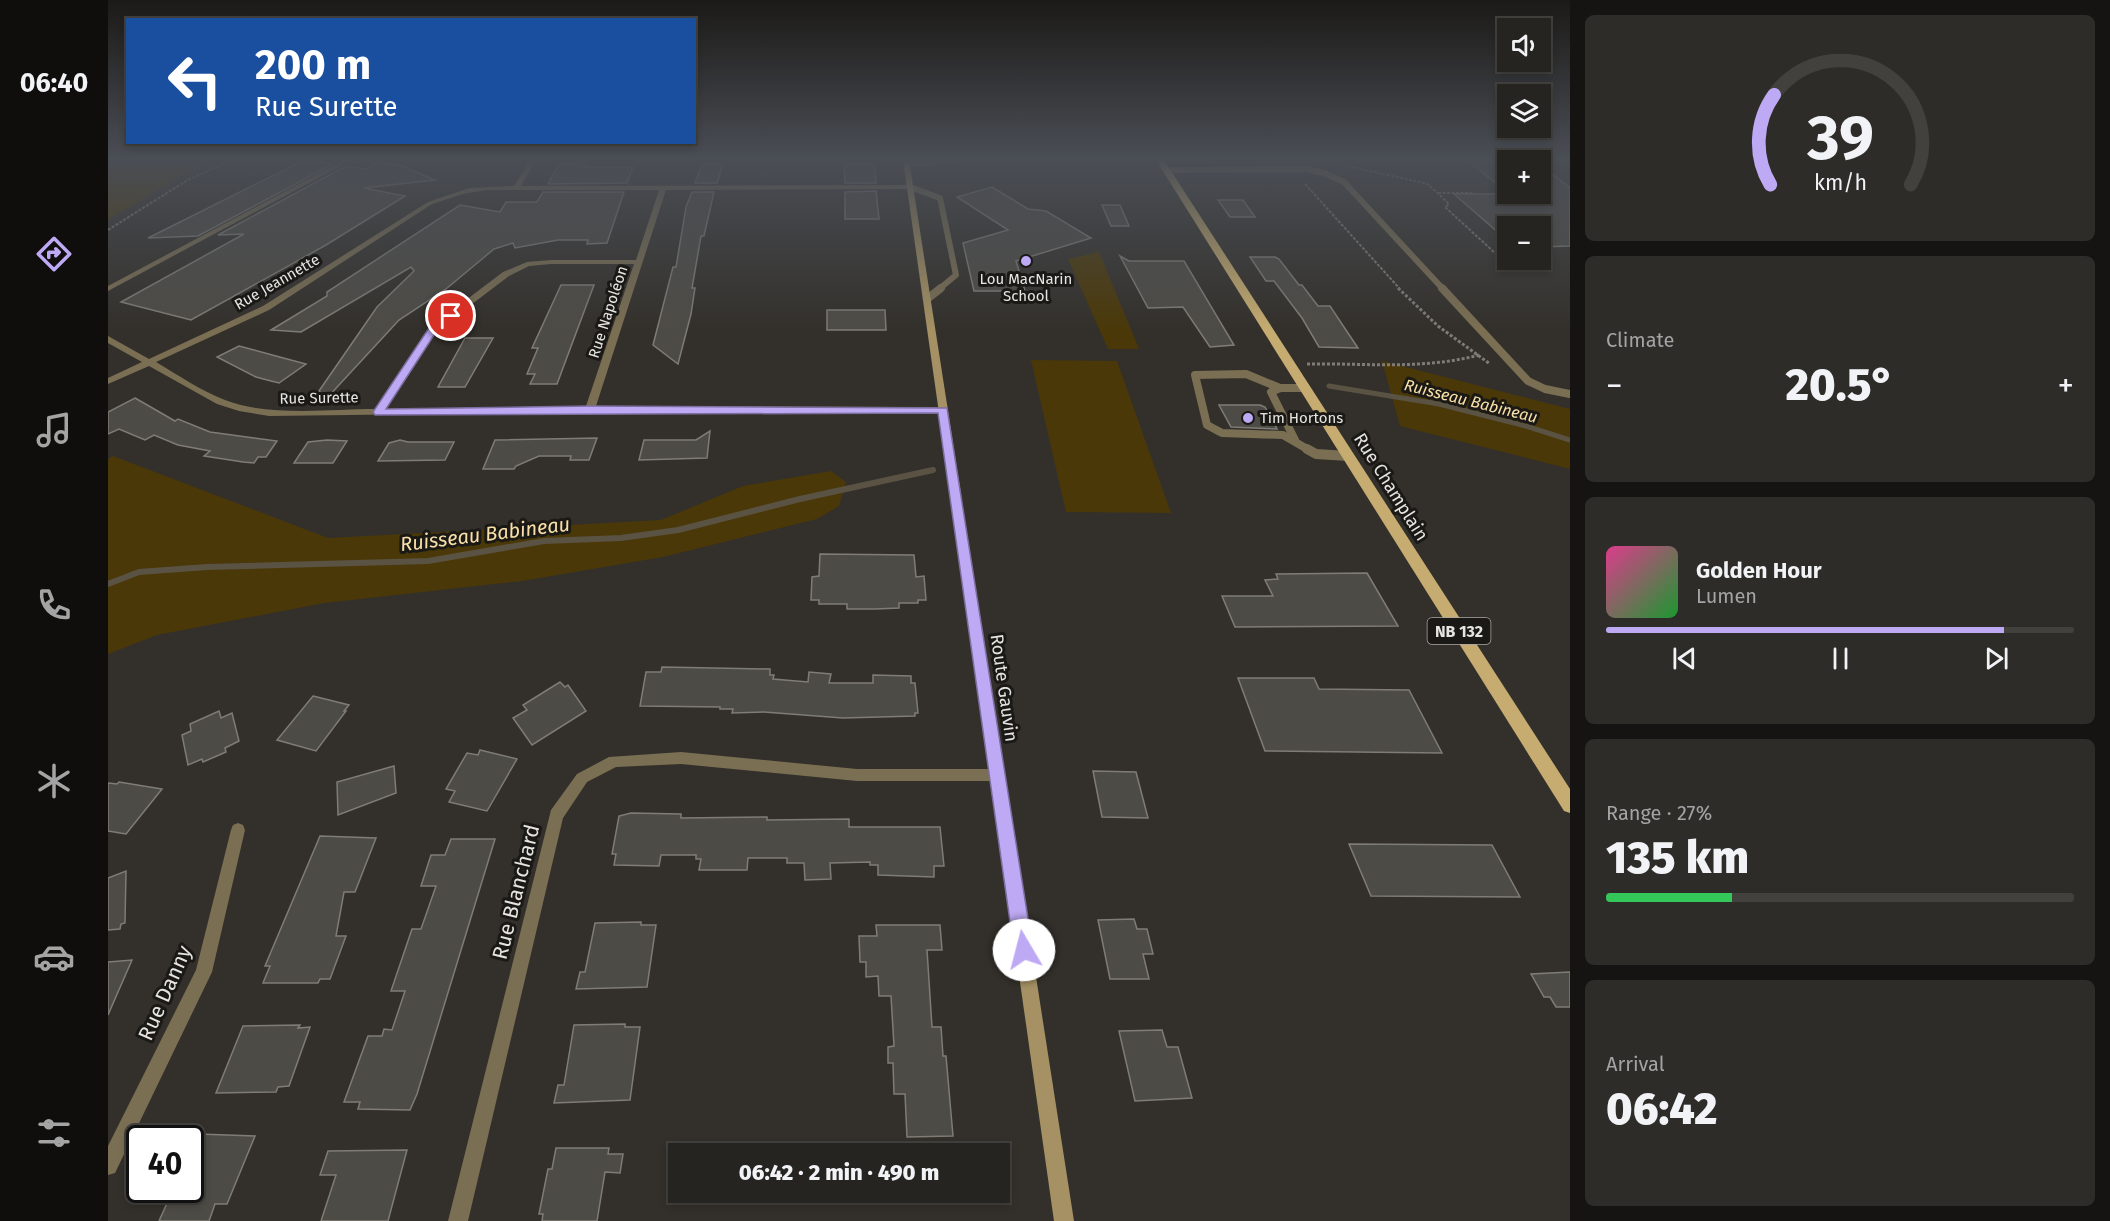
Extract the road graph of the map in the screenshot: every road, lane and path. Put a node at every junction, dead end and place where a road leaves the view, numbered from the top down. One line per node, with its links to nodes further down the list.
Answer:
1 (129, 217): 11 (path)
2 (243, 217): 14 (street)
3 (408, 217): 19 (street, Rue Jeannette)
4 (653, 217): 13 (street, Rue Napoléon)
5 (915, 217): 15 (street, Route Gauvin)
6 (944, 217): 15 (lane)
7 (1197, 217): 20 (main road, Rue Champlain / NB 132)
8 (1336, 217): 18 (path)
9 (1376, 217): 17 (lane)
10 (1456, 217): 12 (path)
11 (108, 230)
12 (1495, 253)
13 (639, 261): 26 (street, Rue Napoléon); 28 (street)
14 (108, 289)
15 (927, 299): 27 (street, Route Gauvin)
16 (108, 339): 19 (street, Rue Surette)
17 (1494, 344): 18 (path); 25 (lane)
18 (1478, 356): 20 (path); 21 (path)
19 (149, 362): 22 (street, Rue Jeannette); 28 (street, Rue Surette)
20 (1290, 365): 24 (main road, Rue Champlain / NB 132)
21 (1493, 365)
22 (108, 381)
23 (1280, 388): 24 (lane); 29 (lane); 29 (lane)
24 (1305, 388): 30 (main road, Rue Champlain / NB 132)
25 (1570, 393)
26 (590, 410): 27 (street, Rue Surette); 28 (street, Rue Surette)
27 (943, 410): 31 (street, Route Gauvin)
28 (379, 412)
29 (1295, 441): 30 (lane)
30 (1348, 456): 32 (main road, Rue Champlain / NB 132)
31 (997, 774): 35 (street, Rue Blanchard); 36 (street, Route Gauvin)
32 (1570, 805)
33 (238, 830): 34 (street, Rue Danny)
34 (108, 1166)
35 (458, 1221)
36 (1064, 1221)

